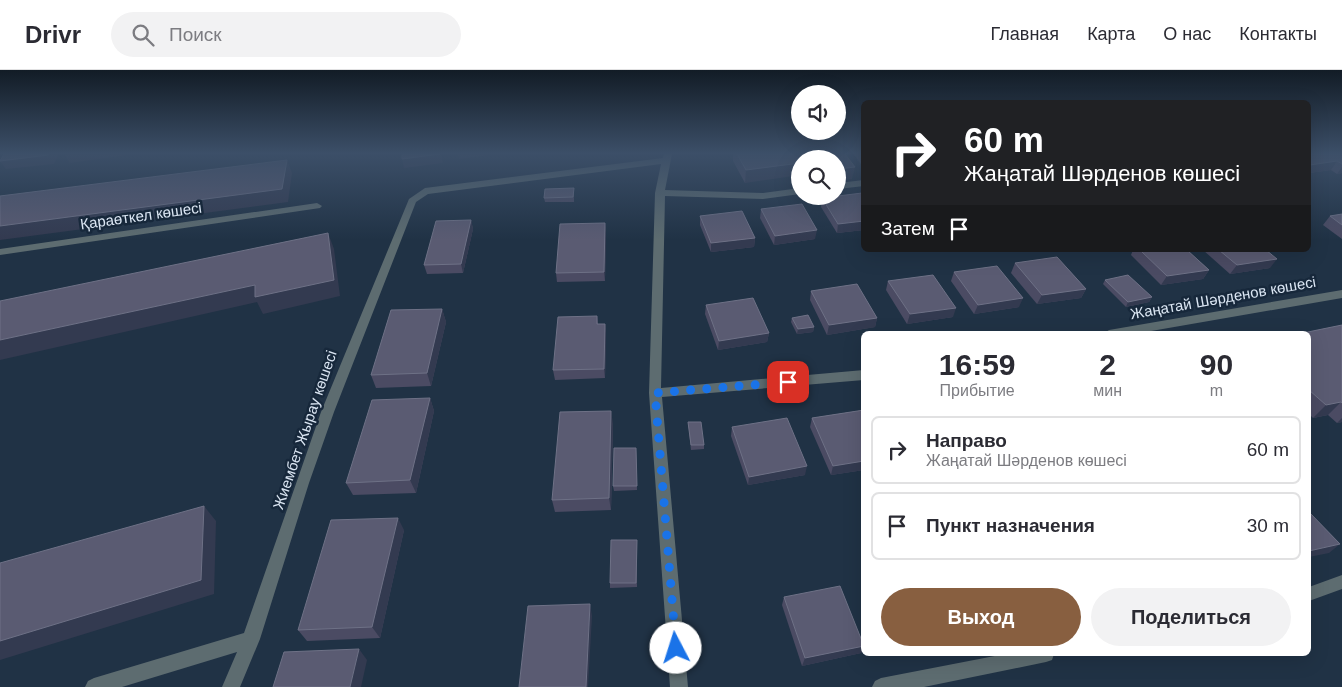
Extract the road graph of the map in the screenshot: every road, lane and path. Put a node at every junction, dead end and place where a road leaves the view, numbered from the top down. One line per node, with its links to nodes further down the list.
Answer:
1 (483, 183): 15 (street, Жиембет Жырау көшесі)
2 (662, 183): 6 (street)
3 (861, 183): 4 (street)
4 (846, 185)
5 (791, 192): 6 (street)
6 (660, 193): 12 (street)
7 (317, 206): 8 (street, Қараөткел көшесі)
8 (0, 252)
9 (1342, 294): 10 (street, Жаңатай Шәрденов көшесі)
10 (1126, 331)
11 (861, 375): 12 (street)
12 (655, 393): 19 (street)
13 (1342, 582): 14 (street)
14 (1311, 593)
15 (252, 639): 17 (street); 18 (street, Жиембет Жырау көшесі)
16 (1036, 656): 20 (street)
17 (94, 687)
18 (231, 687)
19 (679, 687)
20 (881, 687)

